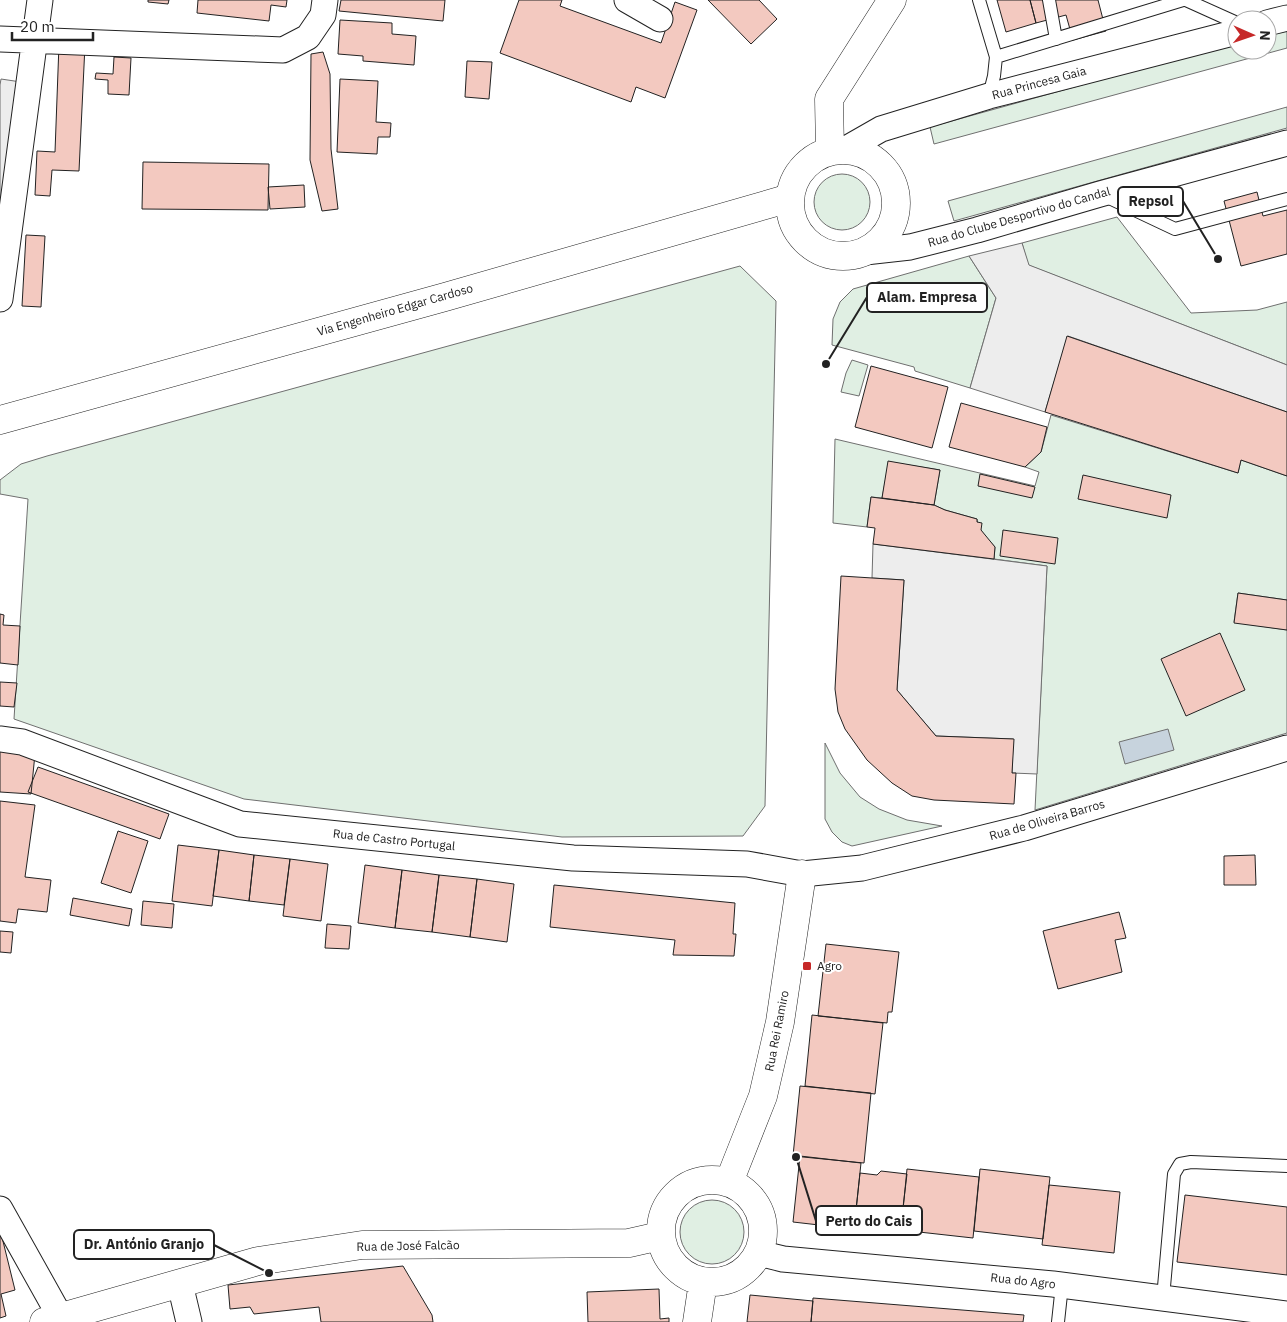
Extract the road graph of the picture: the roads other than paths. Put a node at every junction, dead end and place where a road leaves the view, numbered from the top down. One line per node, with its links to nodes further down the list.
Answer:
1 (40, 0): 13 (street)
2 (326, 0): 13 (street)
3 (626, 0): 8 (street)
4 (892, 0): 17 (street)
5 (979, 0): 14 (lane)
6 (1048, 0): 12 (lane)
7 (1184, 0): 9 (lane); 12 (lane)
8 (660, 18)
9 (1227, 19)
10 (1227, 35): 15 (street, Rua Princesa Gaia)
11 (0, 38): 13 (street)
12 (1056, 38): 14 (lane)
13 (34, 41): 22 (street)
14 (996, 57): 15 (lane)
15 (989, 96): 17 (street, Rua Princesa Gaia)
16 (1287, 143): 18 (street, Rua do Clube Desportivo do Candal)
17 (838, 150): 19 (street); 21 (street)
18 (1100, 194): 20 (lane); 21 (street, Rua do Clube Desportivo do Candal)
19 (790, 198): 21 (street); 23 (street, Via Engenheiro Edgar Cardoso)
20 (1287, 199)
21 (865, 252)
22 (0, 299)
23 (0, 420)
24 (0, 739): 26 (street, Rua de Castro Portugal)
25 (1287, 748): 26 (street, Rua de Oliveira Barros)
26 (802, 874): 28 (street, Rua Rei Ramiro)
27 (1287, 1166): 35 (lane)
28 (729, 1182): 30 (street); 31 (street)
29 (0, 1210): 37 (street)
30 (660, 1236): 32 (street); 33 (street, Rua de José Falcão)
31 (758, 1253): 32 (street); 34 (street, Rua do Agro)
32 (703, 1282): 39 (street)
33 (180, 1284): 37 (street, Rua de José Falcão); 38 (street)
34 (1062, 1285): 35 (street, Rua do Agro); 40 (lane)
35 (1163, 1298): 36 (street, Rua do Agro)
36 (1287, 1314)
37 (53, 1320)
38 (189, 1322)
39 (697, 1322)
40 (1058, 1322)

